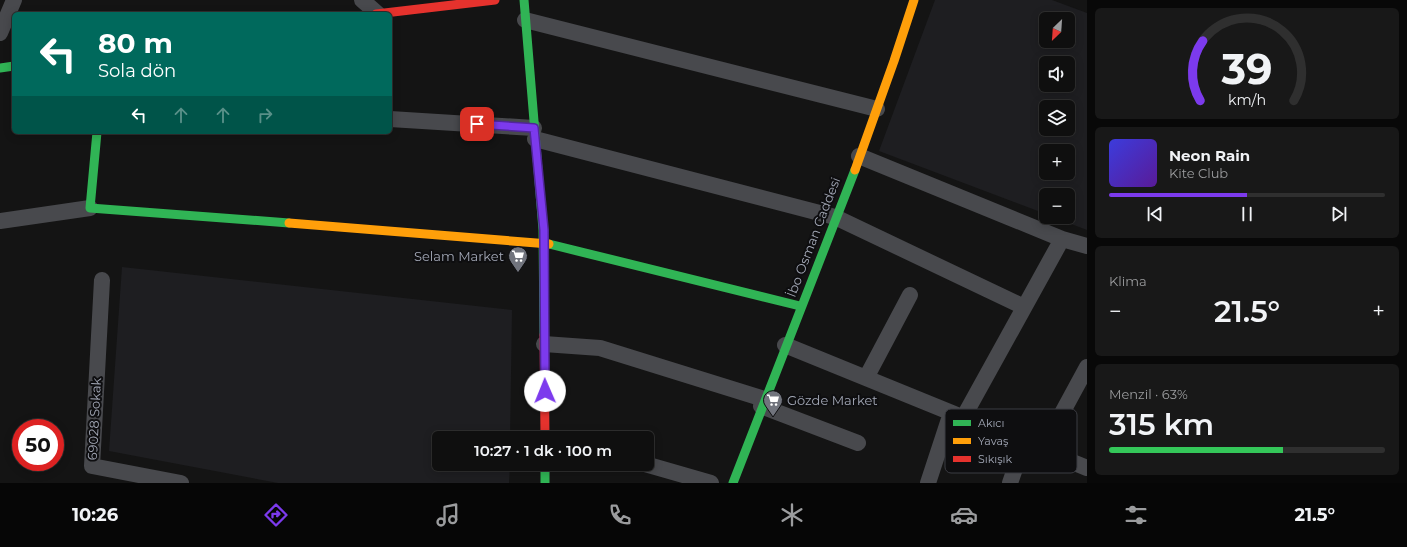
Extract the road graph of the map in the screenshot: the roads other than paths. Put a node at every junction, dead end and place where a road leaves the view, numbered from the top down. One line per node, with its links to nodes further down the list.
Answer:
1 (14, 0): 9 (street)
2 (362, 0): 6 (street)
3 (495, 0): 7 (street)
4 (524, 0): 8 (street)
5 (912, 1): 12 (street, İbo Osman Caddesi)
6 (375, 12)
7 (392, 12)
8 (525, 20): 12 (street); 15 (street)
9 (0, 33)
10 (12, 66): 11 (street)
11 (0, 68)
12 (878, 109): 16 (street, İbo Osman Caddesi)
13 (392, 118): 15 (street)
14 (97, 134): 17 (street)
15 (535, 134): 18 (street); 21 (street)
16 (859, 156): 18 (street, İbo Osman Caddesi); 20 (street)
17 (90, 208): 19 (street); 21 (street)
18 (835, 217): 25 (street, İbo Osman Caddesi); 26 (street)
19 (0, 221)
20 (1062, 239): 22 (street); 26 (street)
21 (544, 243): 25 (street); 27 (street)
22 (1087, 246)
23 (102, 280): 43 (street, 69028 Sokak)
24 (910, 295): 30 (street)
25 (800, 306): 28 (street, İbo Osman Caddesi)
26 (1024, 307): 32 (street)
27 (544, 344): 31 (street); 35 (street)
28 (785, 345): 30 (street); 31 (street, İbo Osman Caddesi)
29 (1087, 367): 33 (street)
30 (866, 378): 34 (street)
31 (763, 403): 36 (street); 46 (street, İbo Osman Caddesi)
32 (961, 409)
33 (1064, 409)
34 (945, 410)
35 (545, 431)
36 (858, 443)
37 (945, 443): 47 (street)
38 (1077, 464): 40 (street)
39 (654, 467): 45 (street)
40 (1087, 468)
41 (545, 471): 44 (street)
42 (1014, 473): 48 (street)
43 (181, 483)
44 (545, 483)
45 (710, 483)
46 (733, 483)
47 (928, 483)
48 (1010, 483)

